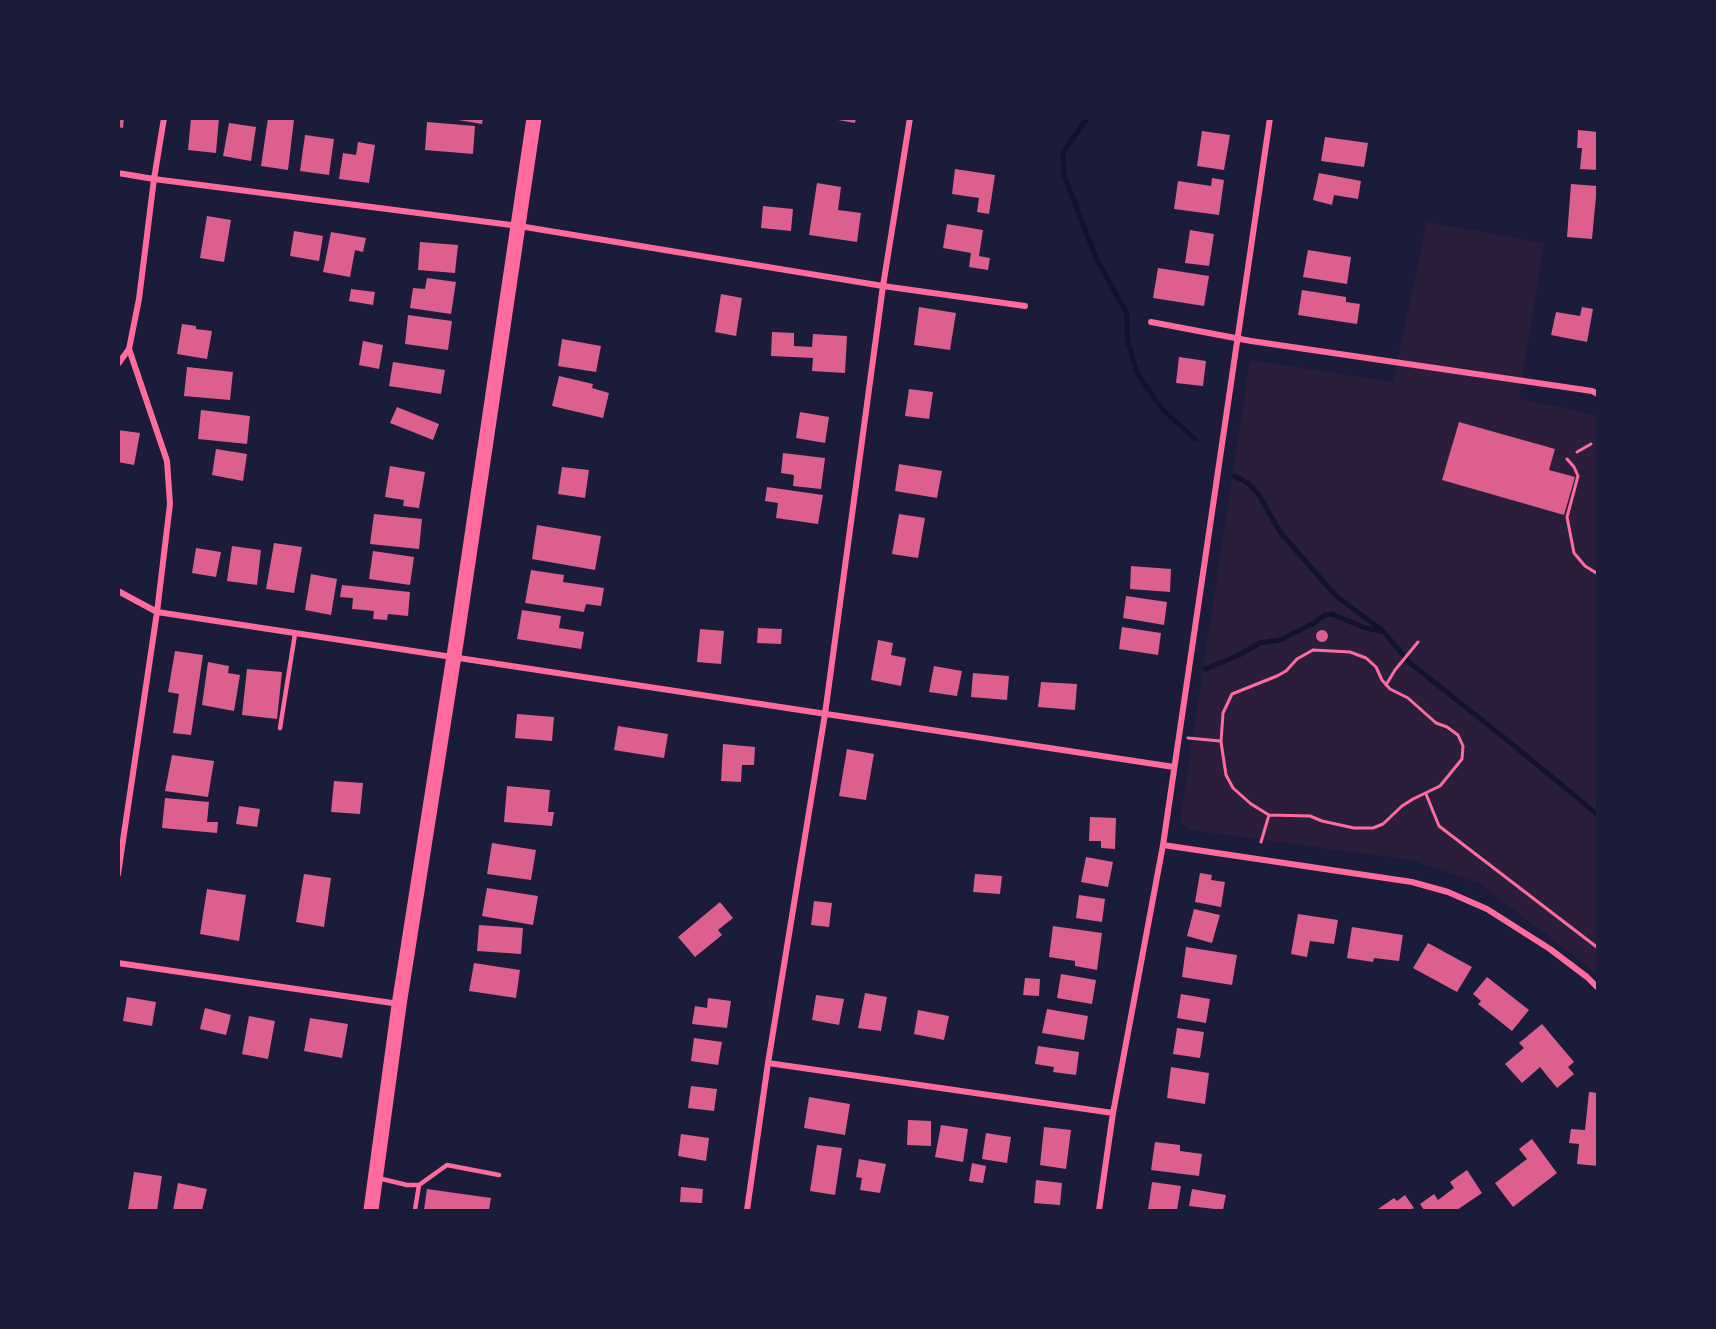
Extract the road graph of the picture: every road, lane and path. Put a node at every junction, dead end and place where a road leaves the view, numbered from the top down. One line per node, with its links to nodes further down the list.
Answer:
1 (164, 118): 6 (street)
2 (534, 118): 7 (main road)
3 (910, 118): 8 (street)
4 (1270, 118): 11 (street)
5 (118, 173): 6 (street)
6 (154, 179): 7 (street); 12 (street)
7 (519, 225): 8 (street); 23 (main road)
8 (883, 286): 9 (street); 25 (street)
9 (1025, 306)
10 (1150, 322): 11 (street)
11 (1239, 339): 14 (street); 29 (street)
12 (129, 349): 13 (street); 20 (street)
13 (118, 364)
14 (1598, 394)
15 (1591, 444): 16 (path)
16 (1577, 452)
17 (1567, 459): 18 (path)
18 (1598, 574)
19 (118, 591): 20 (street)
20 (157, 612): 21 (street); 34 (street)
21 (295, 634): 23 (street); 26 (lane)
22 (1418, 642): 24 (path)
23 (454, 658): 25 (street); 38 (main road)
24 (1386, 685): 28 (path); 30 (path)
25 (825, 714): 29 (street); 39 (street)
26 (280, 728)
27 (1186, 738): 28 (path)
28 (1221, 742): 31 (path)
29 (1174, 767): 33 (street)
30 (1426, 794): 31 (path); 35 (path)
31 (1269, 815): 32 (path)
32 (1261, 842)
33 (1163, 845): 37 (street); 40 (street)
34 (118, 874)
35 (1598, 948)
36 (118, 963): 38 (street)
37 (1598, 988)
38 (399, 1005): 42 (main road)
39 (768, 1063): 40 (street); 46 (street)
40 (1113, 1113): 47 (street)
41 (499, 1175): 43 (lane)
42 (375, 1177): 43 (lane); 44 (main road)
43 (419, 1185): 45 (lane)
44 (371, 1210)
45 (415, 1210)
46 (747, 1210)
47 (1099, 1210)

